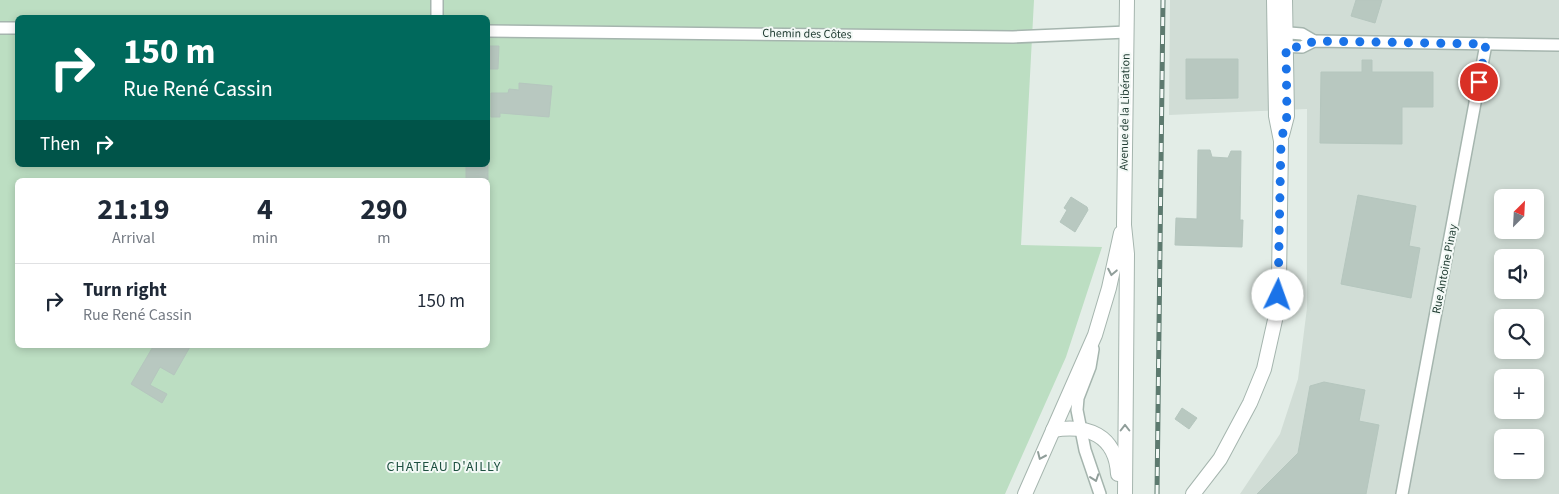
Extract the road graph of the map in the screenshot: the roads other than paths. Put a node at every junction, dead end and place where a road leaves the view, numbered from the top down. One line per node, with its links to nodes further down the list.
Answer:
1 (437, 0): 5 (street)
2 (1127, 0): 9 (street, Avenue de la Libération)
3 (1274, 0): 10 (street)
4 (1285, 0): 10 (street)
5 (436, 15)
6 (0, 28): 7 (street)
7 (15, 28)
8 (490, 31): 9 (street, Chemin des Côtes)
9 (1126, 32): 15 (street, Avenue de la Libération)
10 (1280, 32): 11 (street); 14 (street)
11 (1314, 41): 12 (street); 14 (street)
12 (1486, 44): 13 (street); 23 (street, Rue Antoine Pinay)
13 (1559, 45)
14 (1280, 46): 22 (street)
15 (1124, 225): 16 (street, one-way to 16); 21 (street, one-way to 15)
16 (1095, 334): 17 (street); 18 (street)
17 (1080, 429): 18 (street); 20 (street, one-way to 20); 21 (street)
18 (1052, 430): 19 (street, one-way to 19)
19 (1025, 494)
20 (1100, 494)
21 (1123, 494)
22 (1193, 494)
23 (1402, 494)

